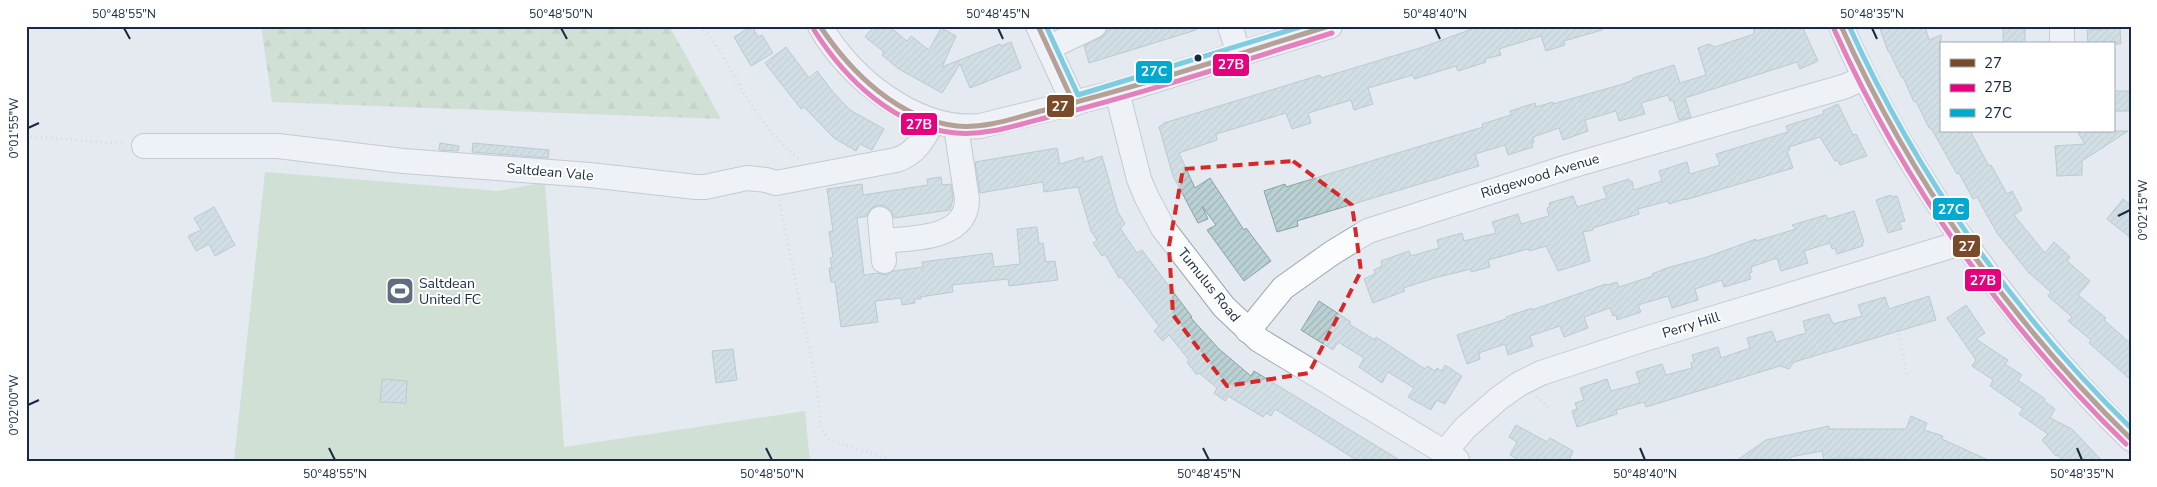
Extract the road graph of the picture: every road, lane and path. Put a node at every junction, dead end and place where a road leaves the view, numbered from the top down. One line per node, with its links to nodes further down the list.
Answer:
1 (700, 26): 19 (path)
2 (820, 26): 15 (street)
3 (1038, 26): 10 (street)
4 (1094, 26): 10 (street)
5 (1230, 26): 11 (street)
6 (1330, 26): 11 (street)
7 (1841, 26): 12 (street)
8 (2062, 26): 9 (street)
9 (2062, 42)
10 (1048, 48): 14 (street)
11 (1239, 54): 13 (street)
12 (1863, 78): 21 (street); 23 (street, Ridgewood Avenue)
13 (1117, 92): 14 (street); 23 (street, Tumulus Road)
14 (1074, 104): 16 (street)
15 (933, 121): 16 (street); 19 (street, Saltdean Vale)
16 (956, 127): 22 (street)
17 (26, 136): 18 (path)
18 (144, 146): 20 (street, Saltdean Vale)
19 (817, 174): 20 (street, Saltdean Vale)
20 (776, 183): 28 (path)
21 (1961, 239): 26 (street); 27 (street, Perry Hill)
22 (882, 241)
23 (1248, 331): 27 (street, Tumulus Road)
24 (1899, 334): 25 (path)
25 (1907, 377)
26 (2131, 439)
27 (1452, 456)
28 (890, 459)

